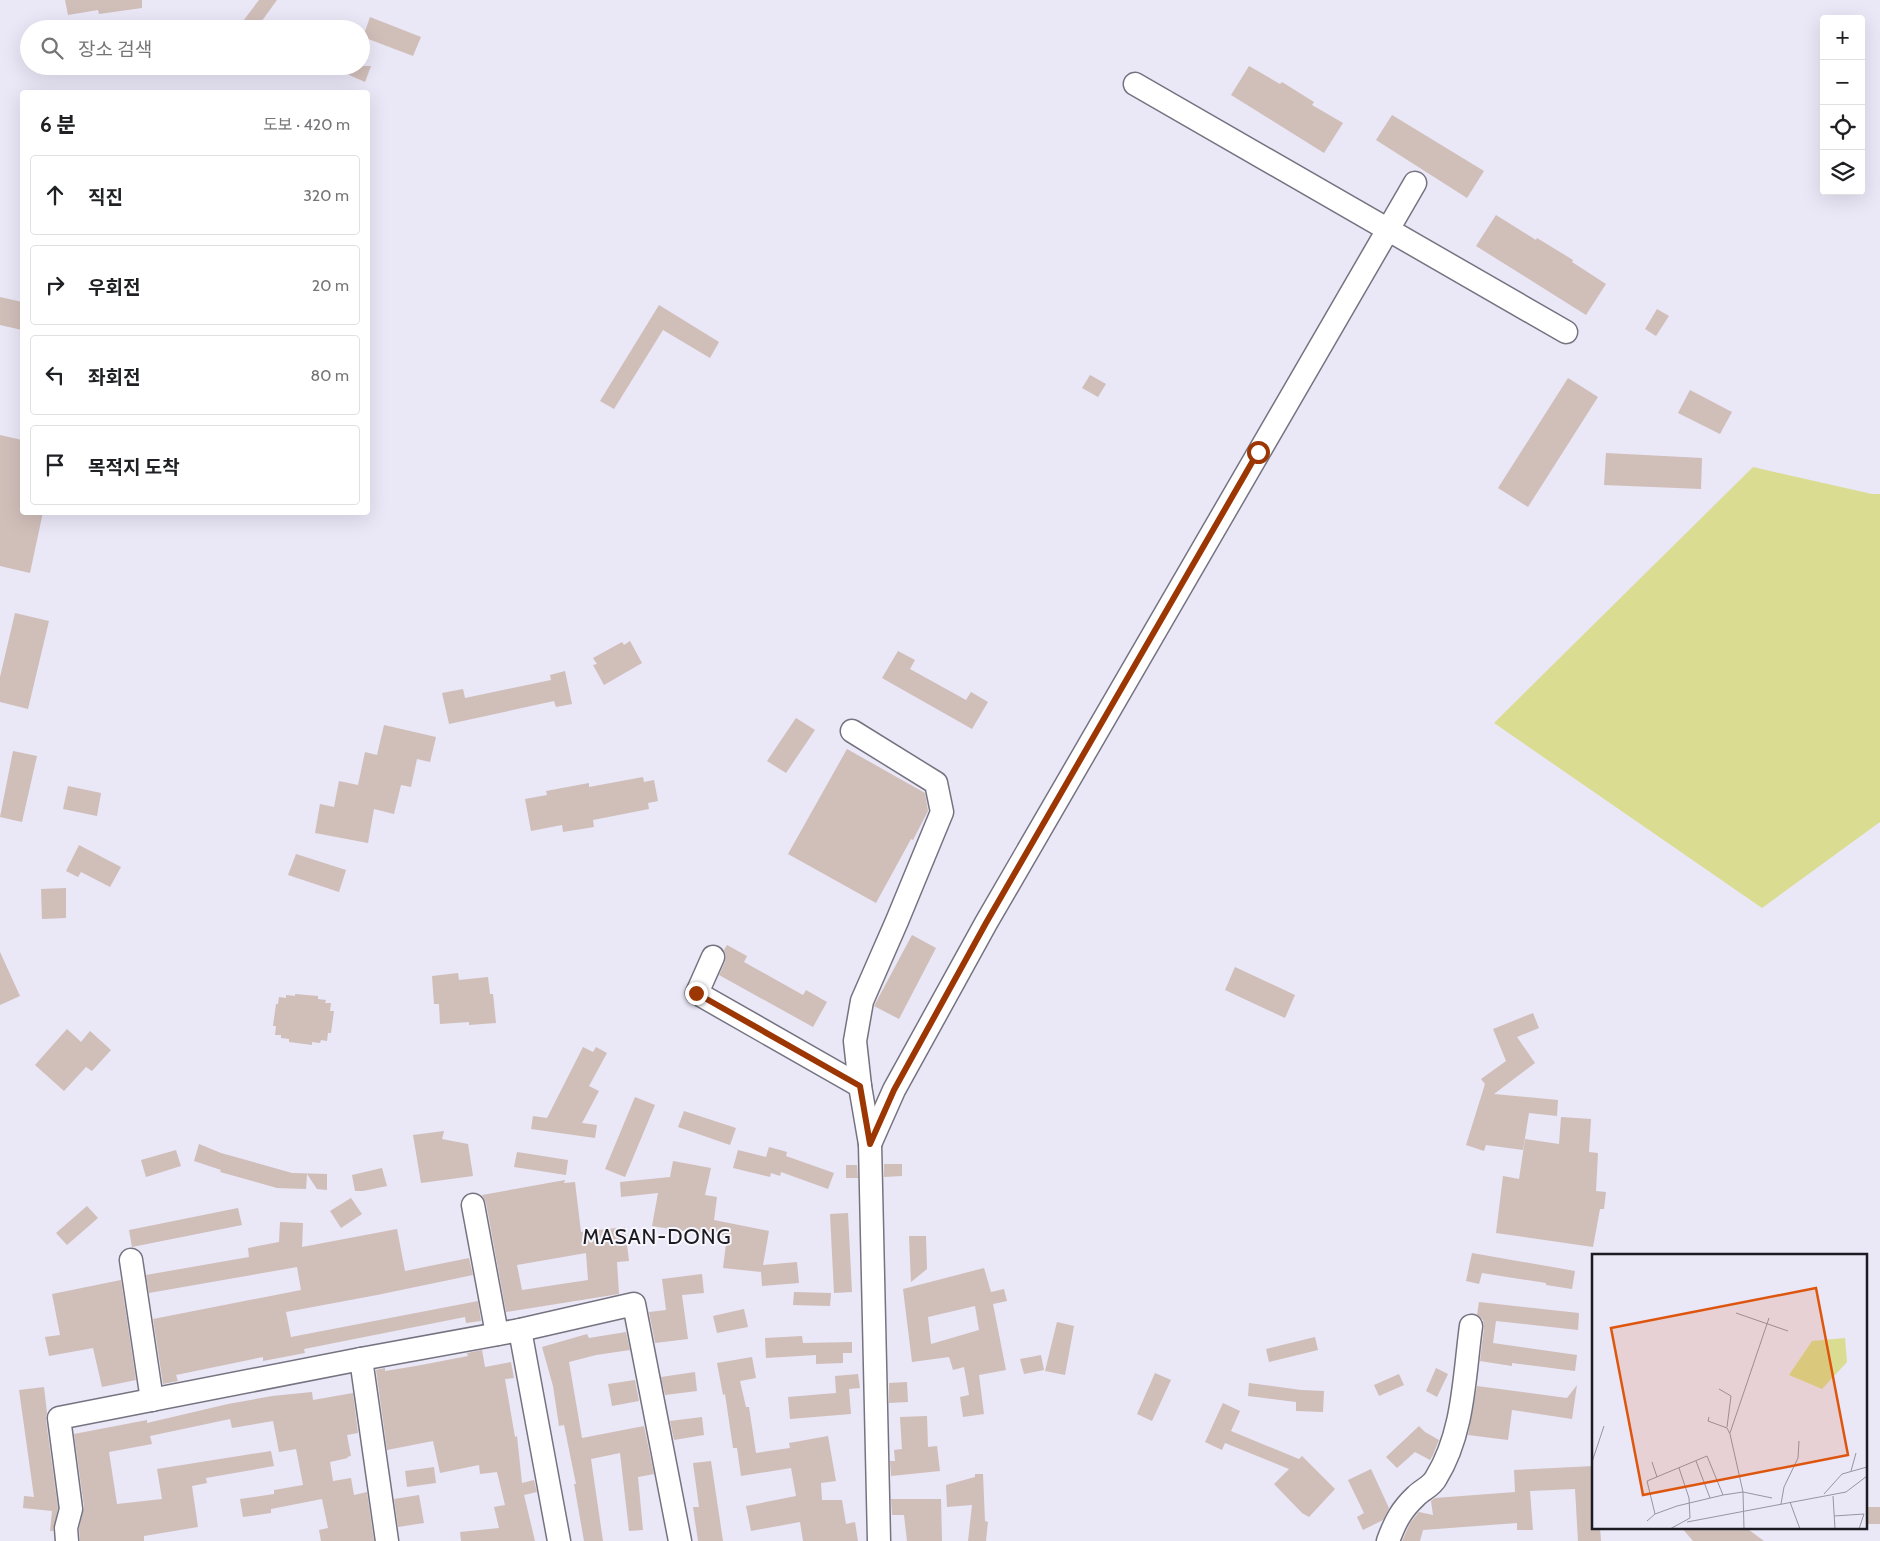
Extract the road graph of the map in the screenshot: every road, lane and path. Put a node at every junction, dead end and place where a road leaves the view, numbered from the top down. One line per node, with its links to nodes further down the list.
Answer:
1 (1135, 84): 3 (street)
2 (1414, 183): 3 (street)
3 (1388, 229): 4 (street); 8 (street)
4 (1566, 332)
5 (852, 731): 7 (street)
6 (713, 956): 7 (street)
7 (860, 1086): 8 (street)
8 (870, 1144): 20 (street)
9 (473, 1205): 13 (street)
10 (130, 1260): 15 (street)
11 (1471, 1326): 21 (street)
12 (520, 1330): 13 (street); 18 (street); 19 (street)
13 (497, 1334): 14 (street)
14 (361, 1359): 15 (street); 17 (street)
15 (152, 1400): 16 (street)
16 (66, 1541)
17 (388, 1541)
18 (559, 1541)
19 (680, 1541)
20 (879, 1541)
21 (1388, 1541)

